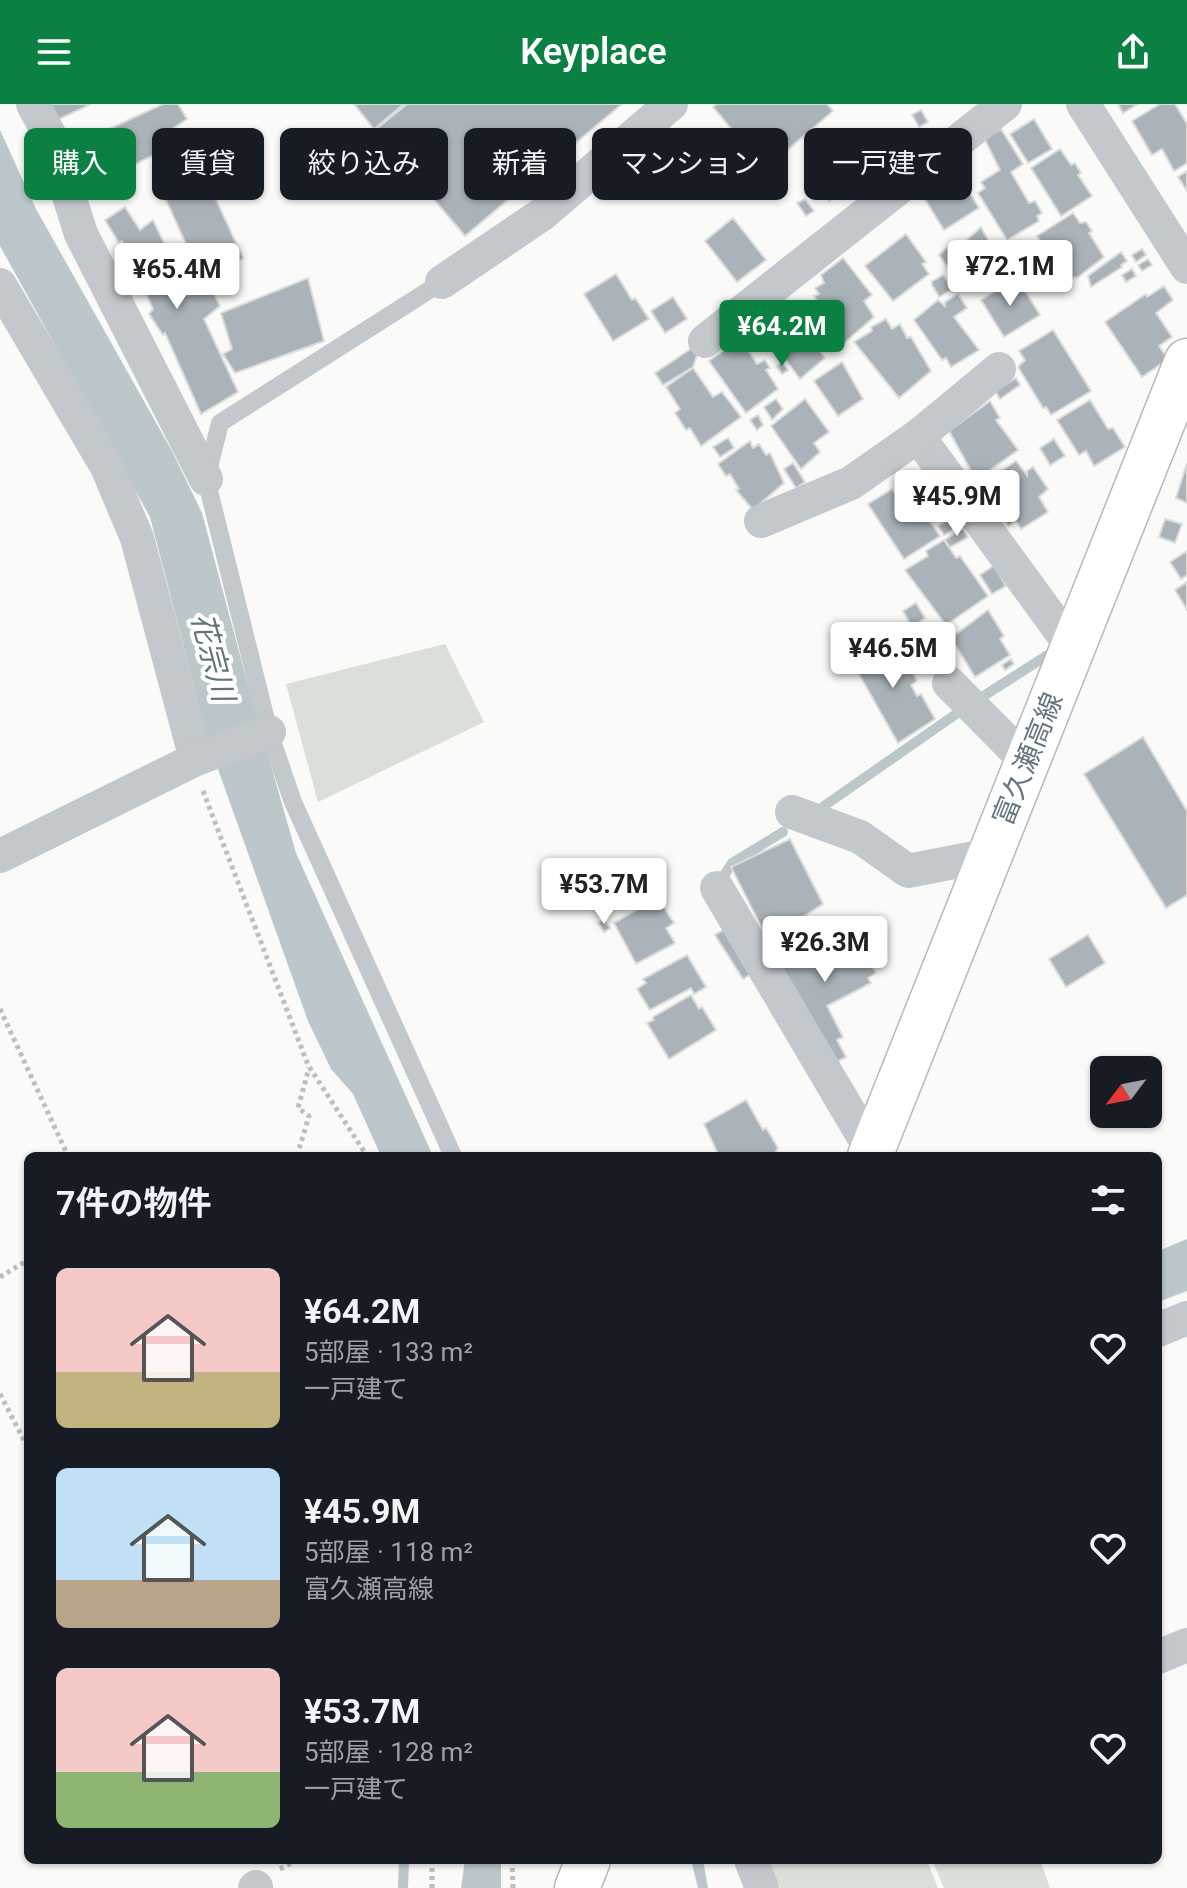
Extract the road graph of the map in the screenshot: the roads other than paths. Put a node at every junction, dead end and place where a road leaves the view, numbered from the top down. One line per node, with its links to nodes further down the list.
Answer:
1 (33, 104): 12 (street)
2 (671, 104): 6 (street)
3 (1005, 104): 8 (street)
4 (1083, 104): 5 (street)
5 (1187, 267)
6 (442, 282): 12 (lane)
7 (0, 285): 17 (street)
8 (705, 341)
9 (1187, 361): 14 (main road, 富久瀬高線)
10 (999, 369): 11 (street)
11 (918, 436): 13 (street); 14 (street)
12 (206, 479): 16 (lane)
13 (761, 521)
14 (1073, 648): 18 (main road, 富久瀬高線)
15 (949, 683): 18 (street)
16 (269, 732): 17 (street); 23 (lane)
17 (196, 759): 21 (street)
18 (1027, 762): 20 (main road, 富久瀬高線)
19 (792, 812): 20 (street)
20 (990, 855): 25 (main road, 富久瀬高線)
21 (0, 856)
22 (717, 888): 24 (street)
23 (451, 1152)
24 (870, 1152)
25 (873, 1152)
26 (1187, 1318): 27 (street)
27 (1162, 1328)
28 (1187, 1645): 29 (street)
29 (1162, 1655)
30 (586, 1864): 32 (main road)
31 (753, 1864): 33 (street)
32 (577, 1888)
33 (762, 1888)

